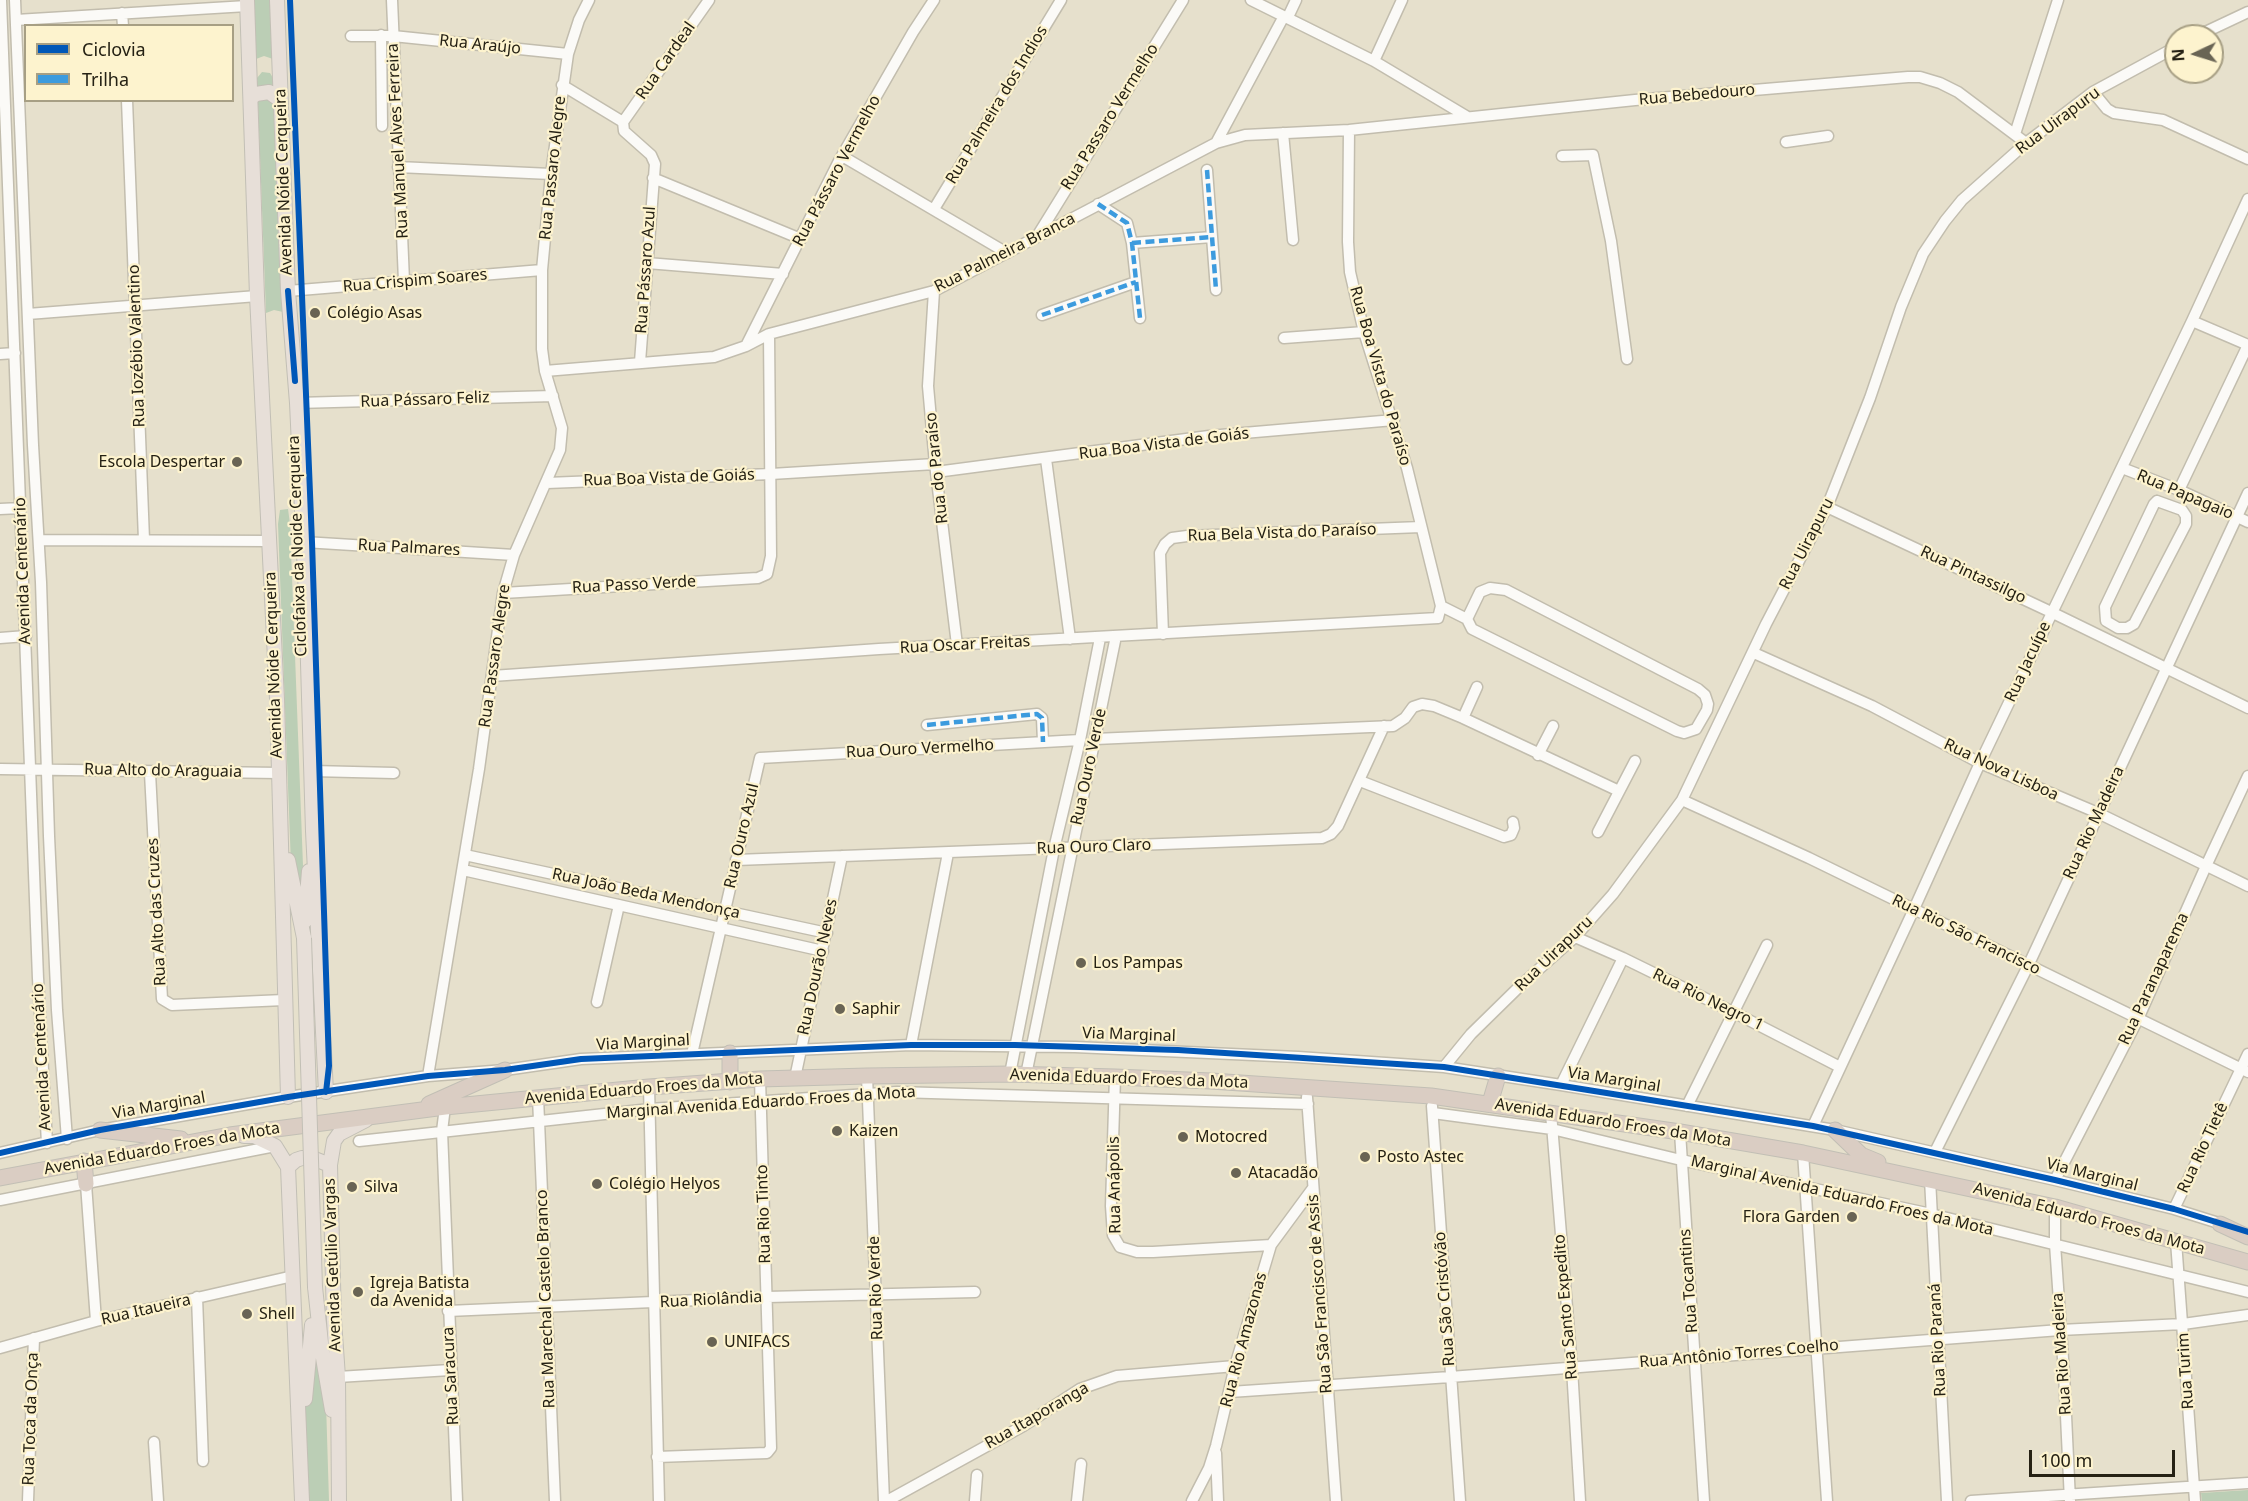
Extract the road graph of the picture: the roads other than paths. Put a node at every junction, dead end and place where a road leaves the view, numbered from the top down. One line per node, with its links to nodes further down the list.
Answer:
1 (1, 0): 77 (street, Avenida Centenário)
2 (15, 0): 18 (street, Avenida Centenário)
3 (277, 0): 30 (main road, Avenida Nóide Cerqueira)
4 (392, 0): 23 (street, Rua Manuel Alves Ferreira)
5 (589, 0): 24 (street, Rua Passaro Alegre)
6 (709, 0): 33 (street, Rua Cardeal)
7 (934, 0): 42 (street, Rua Pássaro Vermelho)
8 (1061, 0): 51 (street, Rua Palmeira dos Indios)
9 (1183, 0): 52 (street, Rua Passaro Vermelho)
10 (1251, 0): 17 (street)
11 (1296, 0): 17 (street)
12 (1402, 0): 26 (street)
13 (2058, 0): 37 (street)
14 (247, 3): 16 (street); 29 (main road, Avenida Nóide Cerqueira)
15 (2248, 12): 20 (street)
16 (122, 13): 18 (street); 19 (street)
17 (1286, 17): 26 (street); 40 (street)
18 (16, 20): 68 (street, Avenida Centenário)
19 (123, 24)
20 (2222, 24)
21 (381, 35): 22 (street, Rua Araújo); 23 (street, Rua Araújo); 34 (street)
22 (351, 36)
23 (393, 36): 24 (street, Rua Araújo); 45 (street, Rua Manuel Alves Ferreira)
24 (568, 54): 27 (street, Rua Passaro Alegre)
25 (2164, 54): 28 (street, Rua Uirapuru)
26 (1374, 61): 32 (street)
27 (562, 86): 33 (street); 47 (street, Rua Passaro Alegre)
28 (2093, 92): 41 (street, Rua Uirapuru); 44 (street)
29 (251, 98): 30 (main road); 66 (main road, Avenida Nóide Cerqueira)
30 (280, 100): 64 (main road, Avenida Nóide Cerqueira)
31 (126, 102): 67 (street, Rua Iozébio Valentino)
32 (1466, 116): 35 (street, Rua Bebedouro); 37 (street, Rua Bebedouro)
33 (623, 122): 48 (street, Rua Pássaro Azul)
34 (382, 126)
35 (1349, 130): 36 (street, Rua Palmeira Branca); 72 (street, Rua Boa Vista do Paraíso)
36 (1283, 133): 40 (street, Rua Palmeira Branca); 55 (street)
37 (2015, 134): 41 (street, Rua Bebedouro)
38 (1828, 136): 39 (street)
39 (1786, 142)
40 (1216, 143): 50 (street, Rua Palmeira Branca)
41 (2026, 143): 92 (street, Rua Uirapuru)
42 (842, 156): 51 (street); 54 (street, Rua Pássaro Vermelho)
43 (1562, 156): 79 (street)
44 (2248, 159)
45 (398, 167): 47 (street); 61 (street, Rua Manuel Alves Ferreira)
46 (1207, 170): 53 (street)
47 (550, 174): 59 (street, Rua Passaro Alegre)
48 (653, 178): 54 (street); 58 (street, Rua Pássaro Azul)
49 (2248, 200): 71 (street, Rua Jacuípe)
50 (1098, 204): 52 (street, Rua Palmeira Branca); 56 (street)
51 (934, 209): 57 (street)
52 (1038, 235): 57 (street, Rua Palmeira Branca)
53 (1212, 237): 56 (street); 63 (street)
54 (801, 239): 60 (street, Rua Pássaro Vermelho)
55 (1293, 240)
56 (1132, 243): 62 (street)
57 (1007, 253): 65 (street, Rua Palmeira Branca)
58 (647, 263): 60 (street); 80 (street, Rua Pássaro Azul)
59 (542, 270): 61 (street, Rua Crispim Soares); 81 (street, Rua Passaro Alegre)
60 (783, 274): 76 (street, Rua Pássaro Vermelho)
61 (404, 281): 64 (street, Rua Crispim Soares)
62 (1136, 282): 69 (street); 70 (street)
63 (1216, 290)
64 (288, 291): 83 (main road, Avenida Nóide Cerqueira)
65 (934, 291): 73 (street, Rua Palmeira Branca); 86 (street, Rua do Paraíso)
66 (257, 296): 67 (street); 100 (main road, Avenida Nóide Cerqueira)
67 (136, 305): 68 (street); 99 (street, Rua Iozébio Valentino)
68 (28, 314): 98 (street, Avenida Centenário)
69 (1042, 315)
70 (1140, 318)
71 (2192, 321): 75 (street); 87 (street, Rua Jacuípe)
72 (1364, 332): 74 (street); 84 (street, Rua Boa Vista do Paraíso)
73 (769, 334): 76 (street, Rua Palmeira Branca); 88 (street)
74 (1284, 338)
75 (2248, 345): 90 (street)
76 (746, 346): 80 (street, Rua Palmeira Branca)
77 (15, 353): 78 (street); 93 (street, Avenida Centenário)
78 (0, 354)
79 (1627, 359)
80 (640, 362): 81 (street, Rua Palmeira Branca)
81 (545, 370): 82 (street, Rua Passaro Alegre)
82 (553, 396): 83 (street, Rua Pássaro Feliz); 89 (street, Rua Passaro Alegre)
83 (297, 403): 101 (main road, Avenida Nóide Cerqueira)
84 (1394, 420): 85 (street, Rua Boa Vista de Goiás); 97 (street, Rua Boa Vista do Paraíso)
85 (1046, 459): 86 (street, Rua Boa Vista de Goiás); 114 (street)
86 (935, 468): 88 (street, Rua Boa Vista de Goiás); 116 (street, Rua do Paraíso)
87 (2122, 468): 90 (street, Rua Papagaio); 105 (street, Rua Jacuípe)
88 (771, 474): 89 (street, Rua Boa Vista de Goiás); 103 (street, Rua Passo Verde)
89 (547, 483): 102 (street, Rua Passaro Alegre)
90 (2179, 490): 95 (street, Rua Papagaio)
91 (2248, 492): 95 (street, Rua Rio Madeira)
92 (1827, 507): 105 (street, Rua Pintassilgo); 117 (street, Rua Uirapuru)
93 (21, 508): 94 (street); 110 (street, Avenida Centenário)
94 (0, 509)
95 (2236, 517): 96 (street, Rua Papagaio); 118 (street, Rua Rio Madeira)
96 (2248, 522)
97 (1421, 527): 104 (street, Rua Boa Vista do Paraíso); 109 (street, Rua Bela Vista do Paraíso)
98 (39, 540): 99 (street); 135 (street, Avenida Centenário)
99 (144, 540): 100 (street)
100 (269, 541): 138 (main road, Avenida Nóide Cerqueira)
101 (304, 542): 102 (street, Rua Palmares); 136 (main road, Avenida Nóide Cerqueira)
102 (514, 555): 103 (street, Rua Passaro Alegre)
103 (503, 593): 119 (street, Rua Passaro Alegre)
104 (1441, 606): 106 (street, Rua Boa Vista do Paraíso); 107 (street)
105 (2051, 612): 115 (street, Rua Pintassilgo); 132 (street, Rua Jacuípe)
106 (1438, 618): 109 (street, Rua Oscar Freitas)
107 (1467, 619): 107 (street)
108 (2115, 626): 108 (street); 115 (street)
109 (1163, 634): 111 (street, Rua Oscar Freitas)
110 (26, 636): 112 (street); 134 (street, Avenida Centenário)
111 (1116, 636): 113 (street, Rua Oscar Freitas); 126 (street, Rua Ouro Verde)
112 (0, 638)
113 (1100, 638): 114 (street, Rua Oscar Freitas); 127 (street, Rua Ouro Verde)
114 (1070, 639): 116 (street, Rua Oscar Freitas)
115 (2108, 640): 118 (street, Rua Pintassilgo)
116 (957, 645): 119 (street, Rua Oscar Freitas)
117 (1754, 653): 132 (street, Rua Nova Lisboa); 143 (street, Rua Uirapuru)
118 (2165, 669): 121 (street, Rua Pintassilgo); 144 (street, Rua Rio Madeira)
119 (492, 676): 154 (street, Rua Passaro Alegre)
120 (1477, 687): 122 (street)
121 (2248, 708)
122 (1463, 718): 124 (street); 129 (street)
123 (927, 725): 128 (street)
124 (1384, 726): 126 (street); 141 (street, Rua Ouro Claro)
125 (1553, 726): 129 (street)
126 (1095, 739): 151 (street, Rua Ouro Verde)
127 (1080, 740): 128 (street, Rua Ouro Vermelho); 152 (street, Rua Ouro Verde)
128 (1043, 742): 130 (street, Rua Ouro Vermelho)
129 (1538, 755): 142 (street)
130 (760, 758): 156 (street, Rua Ouro Azul)
131 (1635, 761): 142 (street)
132 (1980, 763): 144 (street, Rua Nova Lisboa); 161 (street, Rua Jacuípe)
133 (0, 769): 134 (street, Rua Alto do Araguaia)
134 (31, 769): 135 (street, Rua Alto do Araguaia); 149 (street, Avenida Centenário)
135 (48, 769): 137 (street, Rua Alto do Araguaia); 150 (street, Avenida Centenário)
136 (312, 771): 139 (street); 147 (main road, Avenida Nóide Cerqueira)
137 (150, 772): 138 (street, Rua Alto do Araguaia); 171 (street, Rua Alto das Cruzes)
138 (279, 773): 146 (main road, Avenida Nóide Cerqueira)
139 (394, 773)
140 (2248, 776): 157 (street, Rua Paranaparema)
141 (1360, 781): 145 (street); 151 (street, Rua Ouro Claro)
142 (1619, 791): 148 (street)
143 (1682, 800): 161 (street, Rua Rio São Francisco); 165 (street, Rua Uirapuru)
144 (2098, 813): 157 (street, Rua Nova Lisboa); 170 (street, Rua Rio Madeira)
145 (1513, 822)
146 (281, 825): 166 (main road, Avenida Nóide Cerqueira); 171 (main road, Avenida Nóide Cerqueira)
147 (313, 831): 166 (main road, Avenida Nóide Cerqueira); 186 (main road, Avenida Nóide Cerqueira)
148 (1598, 832)
149 (34, 836): 150 (street); 176 (street, Avenida Centenário)
150 (49, 836): 175 (street, Avenida Centenário)
151 (1072, 848): 152 (street, Rua Ouro Claro); 179 (street, Rua Ouro Verde)
152 (1054, 849): 153 (street, Rua Ouro Claro); 178 (street, Rua Ouro Verde)
153 (948, 853): 155 (street, Rua Ouro Claro); 177 (street)
154 (465, 855): 158 (street, Rua Passaro Alegre); 162 (street, Rua João Beda Mendonça)
155 (842, 856): 156 (street, Rua Ouro Claro); 164 (street, Rua Dourão Neves)
156 (736, 860): 162 (street, Rua Ouro Azul)
157 (2206, 866): 159 (street, Rua Nova Lisboa); 174 (street, Rua Paranaparema)
158 (463, 870): 160 (street, Rua João Beda Mendonça); 191 (street, Rua Passaro Alegre)
159 (2248, 886)
160 (619, 904): 163 (street, Rua João Beda Mendonça); 172 (street)
161 (1914, 909): 170 (street, Rua Rio São Francisco); 185 (street, Rua Jacuípe)
162 (725, 911): 163 (street, Rua Ouro Azul); 164 (street, Rua João Beda Mendonça)
163 (722, 928): 168 (street, Rua João Beda Mendonça); 182 (street, Rua Ouro Azul)
164 (827, 933): 168 (street, Rua Dourão Neves)
165 (1575, 937): 169 (street, Rua Rio Negro 1); 184 (street, Rua Uirapuru)
166 (304, 938): 257 (main road, bridge)
167 (1767, 945): 173 (street)
168 (823, 951): 180 (street, Rua Dourão Neves)
169 (1623, 958): 173 (street, Rua Rio Negro 1); 198 (street)
170 (2028, 966): 174 (street, Rua Rio São Francisco); 230 (street, Rua Rio Madeira)
171 (284, 1000): 189 (main road, Avenida Nóide Cerqueira)
172 (597, 1002)
173 (1733, 1012): 185 (street, Rua Rio Negro 1); 210 (street)
174 (2138, 1019): 188 (street, Rua Rio São Francisco); 240 (street, Rua Paranaparema)
175 (58, 1020): 176 (street); 225 (street, Avenida Centenário)
176 (40, 1022): 228 (street, Avenida Centenário)
177 (910, 1045): 178 (street, Via Marginal); 180 (street, Via Marginal)
178 (1015, 1045): 179 (street, Via Marginal); 190 (street, Rua Ouro Verde)
179 (1032, 1046): 184 (street, Via Marginal); 190 (street, Rua Ouro Verde)
180 (800, 1050): 181 (street, Via Marginal); 195 (street, Rua Dourão Neves)
181 (730, 1053): 182 (street, Via Marginal); 197 (highway)
182 (692, 1054): 187 (street, Via Marginal)
183 (2248, 1054): 188 (street, Rua Rio Tietê)
184 (1444, 1067): 193 (street, Via Marginal)
185 (1840, 1067): 218 (street, Rua Jacuípe)
186 (324, 1070): 189 (main road); 201 (main road, Avenida Nóide Cerqueira)
187 (505, 1070): 191 (street, Via Marginal); 213 (highway)
188 (2245, 1070): 246 (street, Rua Rio Tietê)
189 (287, 1071): 204 (main road, Avenida Nóide Cerqueira)
190 (1018, 1075): 192 (highway, Avenida Eduardo Froes da Mota); 194 (highway, Avenida Eduardo Froes da Mota)
191 (428, 1076): 201 (street, Via Marginal)
192 (867, 1076): 195 (highway, Avenida Eduardo Froes da Mota); 202 (street, Rua Rio Verde)
193 (1498, 1076): 198 (street, Via Marginal); 208 (highway)
194 (1115, 1077): 200 (highway, Avenida Eduardo Froes da Mota); 206 (street, Rua Anápolis)
195 (795, 1078): 196 (highway, Avenida Eduardo Froes da Mota)
196 (760, 1079): 197 (highway, Avenida Eduardo Froes da Mota); 207 (street, Rua Rio Tinto)
197 (730, 1082): 199 (highway, Avenida Eduardo Froes da Mota)
198 (1561, 1085): 210 (street, Via Marginal)
199 (649, 1087): 205 (highway, Avenida Eduardo Froes da Mota); 212 (street)
200 (1306, 1088): 203 (highway, Avenida Eduardo Froes da Mota); 209 (street, Rua São Francisco de Assis)
201 (326, 1092): 204 (street, Via Marginal)
202 (868, 1094): 206 (street, Marginal Avenida Eduardo Froes da Mota); 207 (street, Marginal Avenida Eduardo Froes da Mota); 260 (street, Rua Rio Verde)
203 (1431, 1096): 208 (highway, Avenida Eduardo Froes da Mota); 214 (street, Rua São Cristóvão)
204 (288, 1097): 220 (street, Via Marginal)
205 (538, 1097): 211 (highway, Avenida Eduardo Froes da Mota); 217 (street, Rua Marechal Castelo Branco)
206 (1115, 1097): 209 (street, Marginal Avenida Eduardo Froes da Mota); 253 (street, Rua Anápolis)
207 (760, 1102): 212 (street, Marginal Avenida Eduardo Froes da Mota); 261 (street, Rua Rio Tinto)
208 (1490, 1103): 215 (highway, Avenida Eduardo Froes da Mota)
209 (1308, 1104): 243 (street, Rua São Francisco de Assis)
210 (1687, 1106): 218 (street, Via Marginal)
211 (444, 1107): 213 (highway, Avenida Eduardo Froes da Mota); 222 (street, Rua Saracura)
212 (650, 1109): 217 (street, Marginal Avenida Eduardo Froes da Mota); 263 (street)
213 (416, 1110): 216 (highway, Avenida Eduardo Froes da Mota)
214 (1433, 1113): 219 (street, Marginal Avenida Eduardo Froes da Mota); 279 (street, Rua São Cristóvão)
215 (1551, 1113): 219 (street, Rua Santo Expedito); 223 (highway, Avenida Eduardo Froes da Mota)
216 (377, 1116): 224 (highway, Avenida Eduardo Froes da Mota); 235 (main road, Avenida Getúlio Vargas)
217 (539, 1120): 222 (street, Marginal Avenida Eduardo Froes da Mota); 264 (street, Rua Marechal Castelo Branco)
218 (1813, 1126): 221 (street, Via Marginal)
219 (1552, 1129): 233 (street, Marginal Avenida Eduardo Froes da Mota); 276 (street, Rua Santo Expedito)
220 (100, 1130): 225 (street, Via Marginal); 226 (highway)
221 (1835, 1130): 230 (street, Via Marginal); 237 (highway)
222 (442, 1131): 227 (street, Marginal Avenida Eduardo Froes da Mota); 265 (street, Rua Saracura)
223 (1680, 1132): 232 (highway, Avenida Eduardo Froes da Mota); 233 (street, Rua Tocantins)
224 (230, 1135): 226 (highway, Avenida Eduardo Froes da Mota); 229 (main road)
225 (67, 1139): 228 (street, Via Marginal)
226 (195, 1141): 234 (highway, Avenida Eduardo Froes da Mota)
227 (359, 1141)
228 (46, 1143): 231 (street, Via Marginal)
229 (275, 1146): 236 (main road, Avenida Getúlio Vargas); 241 (street)
230 (1935, 1152): 240 (street, Via Marginal)
231 (0, 1153)
232 (1803, 1153): 237 (highway, Avenida Eduardo Froes da Mota); 242 (street)
233 (1681, 1160): 242 (street, Marginal Avenida Eduardo Froes da Mota); 274 (street, Rua Tocantins)
234 (84, 1161): 238 (highway, Avenida Eduardo Froes da Mota); 241 (highway)
235 (330, 1165): 236 (main road); 278 (main road, Avenida Getúlio Vargas)
236 (288, 1167): 255 (main road, Avenida Getúlio Vargas)
237 (1903, 1173): 239 (highway, Avenida Eduardo Froes da Mota)
238 (0, 1178)
239 (1930, 1179): 245 (highway, Avenida Eduardo Froes da Mota); 247 (street, Rua Rio Paraná)
240 (2055, 1180): 246 (street, Via Marginal)
241 (86, 1184): 244 (street); 267 (street)
242 (1805, 1187): 247 (street, Marginal Avenida Eduardo Froes da Mota); 272 (street)
243 (1312, 1188): 253 (street, Rua Rio Amazonas); 280 (street, Rua São Francisco de Assis)
244 (0, 1200)
245 (2055, 1207): 251 (highway, Avenida Eduardo Froes da Mota); 252 (street, Rua Rio Madeira)
246 (2174, 1209): 248 (street, Via Marginal)
247 (1931, 1214): 252 (street, Marginal Avenida Eduardo Froes da Mota); 271 (street, Rua Rio Paraná)
248 (2220, 1224): 249 (street, Via Marginal); 250 (highway)
249 (2248, 1232)
250 (2248, 1238)
251 (2176, 1241): 254 (highway, Avenida Eduardo Froes da Mota); 256 (street, Rua Turim)
252 (2055, 1244): 256 (street, Marginal Avenida Eduardo Froes da Mota); 269 (street, Rua Rio Madeira)
253 (1271, 1245): 275 (street, Rua Rio Amazonas)
254 (2248, 1262)
255 (292, 1276): 262 (street, Rua Itaueira); 282 (main road, Avenida Getúlio Vargas)
256 (2179, 1276): 259 (street, Marginal Avenida Eduardo Froes da Mota); 268 (street, Rua Turim)
257 (315, 1287): 282 (main road, Avenida Getúlio Vargas); 283 (main road, Avenida Getúlio Vargas)
258 (975, 1292): 260 (street, Rua Riolândia)
259 (2248, 1292)
260 (877, 1294): 261 (street, Rua Riolândia); 300 (street, Rua Rio Verde)
261 (767, 1297): 263 (street, Rua Riolândia); 286 (street, Rua Rio Tinto)
262 (197, 1298): 267 (street, Rua Itaueira); 287 (street)
263 (654, 1303): 264 (street, Rua Riolândia); 286 (street)
264 (546, 1307): 265 (street, Rua Riolândia); 298 (street, Rua Marechal Castelo Branco)
265 (448, 1311): 277 (street, Rua Saracura)
266 (2248, 1315): 268 (street, Rua Antônio Torres Coelho)
267 (96, 1322): 270 (street, Rua Itaueira)
268 (2183, 1324): 269 (street, Rua Antônio Torres Coelho); 291 (street, Rua Turim)
269 (2060, 1330): 271 (street, Rua Antônio Torres Coelho); 292 (street, Rua Rio Madeira)
270 (34, 1338): 273 (street, Rua Itaueira); 293 (street, Rua Toca da Onça)
271 (1938, 1339): 272 (street, Rua Antônio Torres Coelho); 310 (street, Rua Rio Paraná)
272 (1815, 1347): 274 (street, Rua Antônio Torres Coelho); 309 (street)
273 (0, 1348)
274 (1694, 1358): 276 (street, Rua Antônio Torres Coelho); 308 (street, Rua Tocantins)
275 (1235, 1366): 281 (street, Rua Rio Amazonas); 300 (street, Rua Itaporanga)
276 (1572, 1368): 279 (street, Rua Antônio Torres Coelho); 307 (street, Rua Santo Expedito)
277 (450, 1370): 278 (street); 297 (street, Rua Saracura)
278 (339, 1377): 283 (main road, Avenida Getúlio Vargas)
279 (1450, 1377): 280 (street, Rua Antônio Torres Coelho); 306 (street, Rua São Cristóvão)
280 (1326, 1386): 281 (street, Rua Antônio Torres Coelho); 305 (street, Rua São Francisco de Assis)
281 (1230, 1392): 285 (street, Rua Rio Amazonas)
282 (300, 1428): 295 (main road, Avenida Getúlio Vargas)
283 (337, 1439): 296 (main road, Avenida Getúlio Vargas)
284 (154, 1442): 294 (street)
285 (1216, 1446): 303 (street, Rua Rio Amazonas); 304 (street)
286 (657, 1457): 299 (street)
287 (202, 1461)
288 (1081, 1464): 302 (street)
289 (977, 1475): 301 (street)
290 (2248, 1483): 291 (street)
291 (2194, 1487): 292 (street); 312 (street, Rua Turim)
292 (2070, 1497): 311 (street)
293 (28, 1501)
294 (158, 1501)
295 (302, 1501)
296 (339, 1501)
297 (457, 1501)
298 (555, 1501)
299 (659, 1501)
300 (885, 1501)
301 (975, 1501)
302 (1077, 1501)
303 (1192, 1501)
304 (1218, 1501)
305 (1336, 1501)
306 (1460, 1501)
307 (1580, 1501)
308 (1704, 1501)
309 (1827, 1501)
310 (1947, 1501)
311 (1971, 1501)
312 (2195, 1501)

